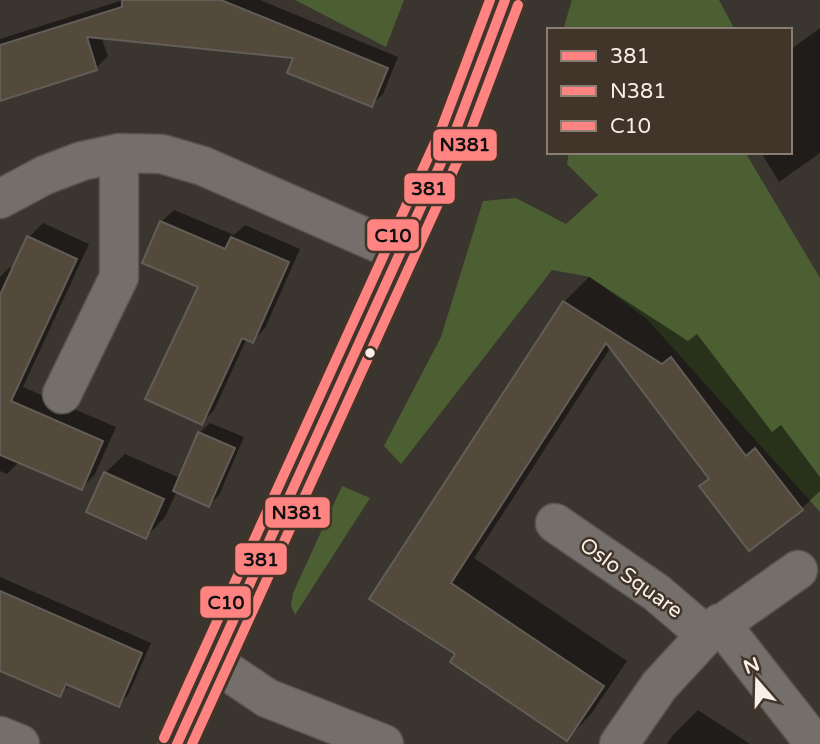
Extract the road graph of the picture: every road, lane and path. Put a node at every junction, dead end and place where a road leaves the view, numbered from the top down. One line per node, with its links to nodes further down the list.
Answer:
1 (505, 0): 4 (main road)
2 (120, 153): 3 (street); 4 (street); 5 (street)
3 (0, 199)
4 (401, 253): 9 (main road)
5 (62, 394)
6 (555, 523): 8 (street, Oslo Square)
7 (798, 570): 8 (street)
8 (713, 629): 14 (street); 15 (street, Oslo Square)
9 (215, 663): 12 (main road); 13 (street)
10 (0, 736): 11 (street)
11 (20, 744)
12 (177, 744)
13 (384, 744)
14 (619, 744)
15 (815, 744)

